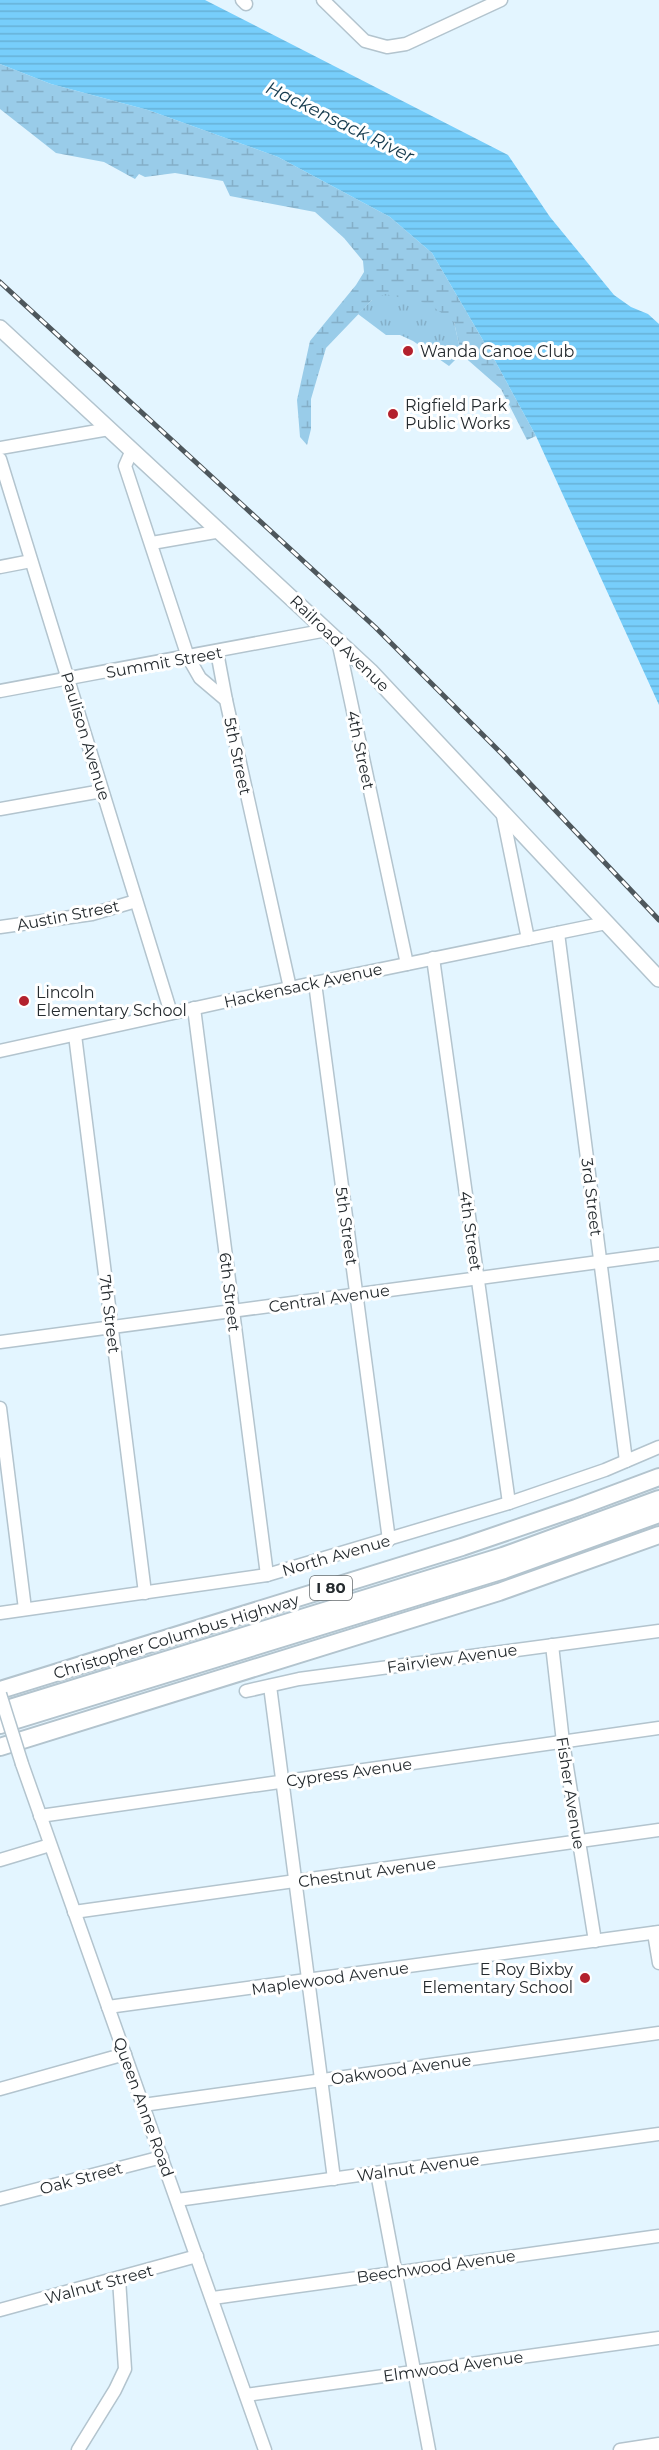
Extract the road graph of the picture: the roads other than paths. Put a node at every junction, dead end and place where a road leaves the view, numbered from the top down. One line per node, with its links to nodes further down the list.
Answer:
1 (323, 0): 2 (street)
2 (501, 0)
3 (0, 328): 4 (main road, Railroad Avenue)
4 (109, 429): 5 (street); 6 (main road, Railroad Avenue)
5 (0, 448)
6 (132, 450): 8 (main road, Railroad Avenue); 9 (street, 5th Street)
7 (0, 459): 10 (street, Paulison Avenue)
8 (221, 531): 9 (street); 12 (main road, Railroad Avenue)
9 (152, 543): 15 (street, 5th Street)
10 (31, 561): 11 (street); 16 (street, Paulison Avenue)
11 (0, 567)
12 (327, 630): 13 (main road, Railroad Avenue); 14 (street, Summit Street)
13 (338, 641): 21 (main road, Railroad Avenue); 28 (street, 4th Street)
14 (217, 652): 15 (street, Summit Street); 18 (street, 5th Street)
15 (188, 657): 16 (street, Summit Street); 18 (street, 5th Street)
16 (69, 679): 17 (street, Summit Street); 19 (street, Paulison Avenue)
17 (0, 691)
18 (226, 700): 31 (street, 5th Street)
19 (102, 791): 20 (street); 22 (street, Paulison Avenue)
20 (0, 809)
21 (502, 811): 23 (main road, Railroad Avenue); 26 (street)
22 (136, 901): 24 (street, Austin Street); 33 (street, Paulison Avenue)
23 (606, 923): 25 (street, Hackensack Avenue); 29 (main road, Railroad Avenue)
24 (0, 927)
25 (558, 933): 26 (street, Hackensack Avenue); 37 (street, 3rd Street)
26 (528, 939): 27 (street, Hackensack Avenue)
27 (433, 958): 28 (street, Hackensack Avenue); 38 (street, 4th Street)
28 (406, 964): 30 (street, Hackensack Avenue)
29 (659, 979)
30 (315, 983): 31 (street, Hackensack Avenue); 39 (street, 5th Street)
31 (290, 988): 32 (street, Hackensack Avenue)
32 (194, 1008): 33 (street, Hackensack Avenue); 40 (street, 6th Street)
33 (171, 1013): 34 (street, Hackensack Avenue)
34 (75, 1035): 35 (street, Hackensack Avenue); 41 (street, 7th Street)
35 (0, 1051)
36 (659, 1254): 37 (street, Central Avenue)
37 (600, 1262): 38 (street, Central Avenue); 45 (street, 3rd Street)
38 (478, 1278): 39 (street, Central Avenue); 48 (street, 4th Street)
39 (356, 1294): 40 (street, Central Avenue); 51 (street, 5th Street)
40 (233, 1311): 41 (street, Central Avenue); 52 (street, 6th Street)
41 (111, 1327): 42 (street, Central Avenue); 53 (street, 7th Street)
42 (0, 1342)
43 (0, 1408): 54 (street)
44 (659, 1447): 45 (street, North Avenue)
45 (626, 1461): 48 (street, North Avenue)
46 (659, 1477): 60 (highway, Christopher Columbus Highway / I 80)
47 (659, 1499): 61 (highway, Christopher Columbus Highway / I 80)
48 (509, 1503): 51 (street, North Avenue)
49 (659, 1514): 62 (highway, Christopher Columbus Highway / I 80)
50 (659, 1535): 65 (highway)
51 (389, 1540): 52 (street, North Avenue)
52 (267, 1575): 53 (street, North Avenue)
53 (145, 1593): 54 (street, North Avenue)
54 (25, 1609): 55 (street, North Avenue)
55 (0, 1613)
56 (659, 1631): 57 (street, Fairview Avenue)
57 (552, 1645): 58 (street, Fairview Avenue); 64 (street, Fisher Avenue)
58 (270, 1686): 59 (street, Fairview Avenue); 66 (street)
59 (246, 1691)
60 (0, 1692): 67 (street, Queen Anne Road, bridge)
61 (0, 1711)
62 (0, 1725)
63 (659, 1728): 64 (street, Cypress Avenue)
64 (562, 1742): 66 (street, Cypress Avenue); 69 (street, Fisher Avenue)
65 (0, 1747)
66 (282, 1782): 67 (street, Cypress Avenue); 72 (street)
67 (40, 1816): 70 (street, Queen Anne Road)
68 (659, 1830): 69 (street, Chestnut Avenue)
69 (579, 1842): 72 (street, Chestnut Avenue); 75 (street, Fisher Avenue)
70 (50, 1845): 71 (street); 73 (street, Queen Anne Road)
71 (0, 1860)
72 (296, 1882): 73 (street, Chestnut Avenue); 77 (street)
73 (74, 1912): 78 (street, Queen Anne Road)
74 (657, 1932): 75 (street, Maplewood Avenue); 76 (street)
75 (595, 1941): 77 (street, Maplewood Avenue)
76 (659, 1963)
77 (309, 1981): 78 (street, Maplewood Avenue); 81 (street)
78 (108, 2007): 80 (street, Queen Anne Road)
79 (659, 2033): 81 (street, Oakwood Avenue)
80 (125, 2054): 82 (street); 83 (street, Queen Anne Road)
81 (319, 2080): 83 (street, Oakwood Avenue); 87 (street)
82 (0, 2089)
83 (143, 2105): 85 (street, Queen Anne Road)
84 (659, 2134): 86 (street, Walnut Avenue)
85 (162, 2157): 88 (street, Oak Street); 89 (street, Queen Anne Road)
86 (377, 2173): 87 (street, Walnut Avenue); 92 (street)
87 (334, 2179): 89 (street, Walnut Avenue)
88 (0, 2199)
89 (177, 2200): 91 (street, Queen Anne Road)
90 (659, 2236): 92 (street, Beechwood Avenue)
91 (197, 2256): 93 (street, Walnut Street); 94 (street, Queen Anne Road)
92 (396, 2271): 94 (street, Beechwood Avenue); 97 (street)
93 (118, 2279): 95 (street, Walnut Street); 100 (street)
94 (213, 2298): 98 (street, Queen Anne Road)
95 (0, 2310)
96 (659, 2338): 97 (street, Elmwood Avenue)
97 (415, 2372): 98 (street, Elmwood Avenue); 102 (street)
98 (246, 2395): 101 (street, Queen Anne Road)
99 (659, 2445): 103 (street)
100 (78, 2450)
101 (265, 2450)
102 (429, 2450)
103 (620, 2450)

